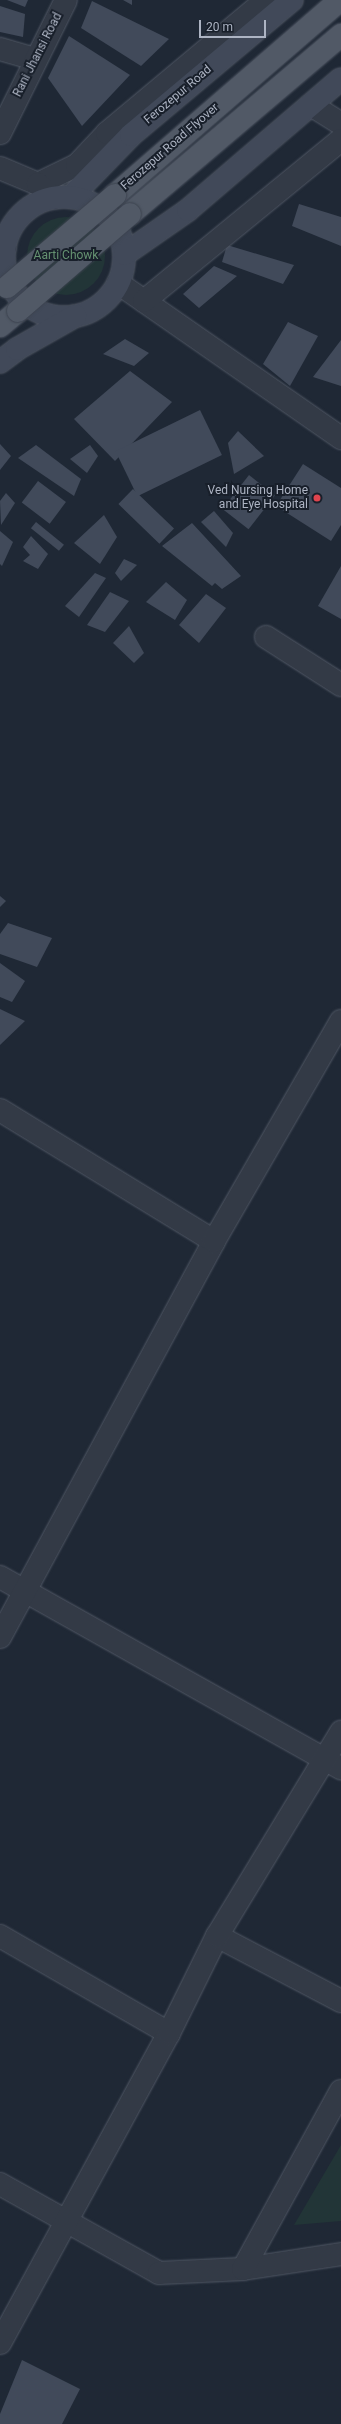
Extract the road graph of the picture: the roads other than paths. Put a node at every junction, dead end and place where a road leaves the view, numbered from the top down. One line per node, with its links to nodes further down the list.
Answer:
1 (66, 0): 7 (street, Rani Jhansi Road)
2 (266, 0): 14 (street)
3 (292, 0): 14 (main road, Ferozepur Road)
4 (340, 0): 18 (main road, Ferozepur Road Flyover, bridge)
5 (341, 35): 21 (main road, Ferozepur Road Flyover, bridge)
6 (0, 49): 7 (street)
7 (35, 59): 10 (street, Rani Jhansi Road)
8 (341, 79): 9 (main road)
9 (311, 105): 11 (street); 15 (main road)
10 (3, 120)
11 (341, 124)
12 (341, 140): 19 (street)
13 (0, 168): 14 (street)
14 (54, 193): 15 (main road); 16 (main road)
15 (125, 254): 17 (main road)
16 (2, 256): 20 (main road)
17 (118, 283): 19 (street); 20 (main road)
18 (0, 293)
19 (144, 301): 23 (street)
20 (76, 316): 22 (main road)
21 (0, 326)
22 (0, 362)
23 (341, 438)
24 (266, 637): 25 (street)
25 (341, 686)
26 (341, 1021): 28 (street)
27 (0, 1110): 28 (street)
28 (214, 1241): 30 (street)
29 (0, 1577): 30 (street)
30 (24, 1590): 31 (street); 33 (street)
31 (0, 1637)
32 (341, 1732): 33 (street)
33 (333, 1763): 35 (street)
34 (0, 1936): 37 (street)
35 (217, 1936): 36 (street); 37 (street)
36 (341, 2001)
37 (170, 2033): 40 (street)
38 (341, 2091): 42 (street)
39 (0, 2184): 40 (street)
40 (67, 2221): 42 (street); 43 (street)
41 (341, 2254): 42 (street)
42 (243, 2269)
43 (0, 2343)

